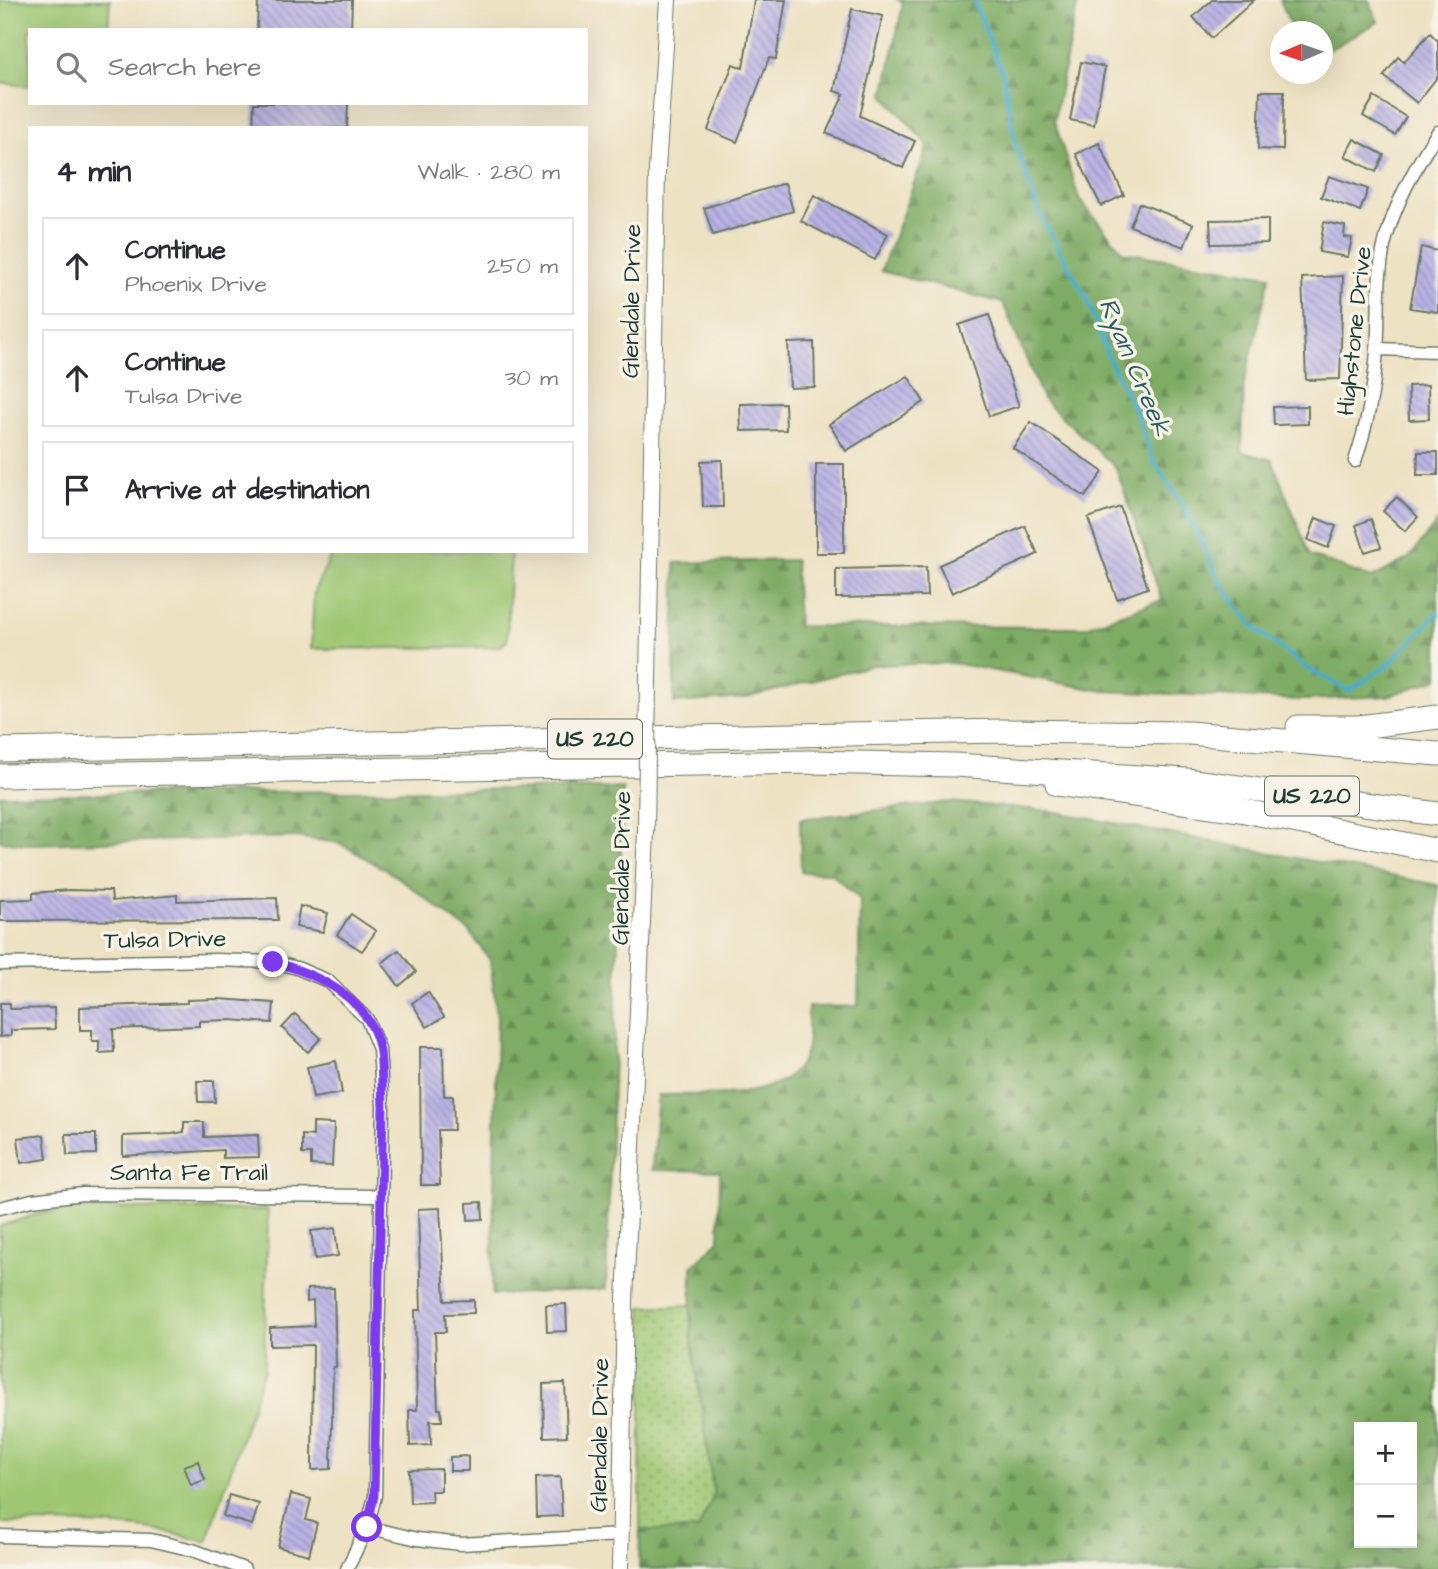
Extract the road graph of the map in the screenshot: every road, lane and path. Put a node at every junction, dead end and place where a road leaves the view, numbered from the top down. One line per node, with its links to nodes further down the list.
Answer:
1 (668, 0): 19 (street, Glendale Drive, bridge)
2 (1438, 132): 3 (street, Highstone Drive)
3 (1377, 349): 4 (street); 5 (street, Highstone Drive)
4 (1438, 351)
5 (1355, 461)
6 (1438, 717): 7 (highway)
7 (1189, 733): 8 (highway, US 220); 9 (highway, US 220)
8 (0, 750)
9 (1438, 754)
10 (955, 765): 11 (highway, US 220); 12 (highway, US 220); 13 (highway)
11 (0, 776)
12 (1438, 814)
13 (1438, 851)
14 (0, 964): 15 (street, Tulsa Drive)
15 (380, 1196): 16 (street, Santa Fe Trail); 17 (street)
16 (0, 1208)
17 (367, 1527): 19 (street); 21 (street)
18 (0, 1535): 20 (street)
19 (621, 1535): 22 (street, Glendale Drive)
20 (244, 1569)
21 (347, 1569)
22 (620, 1569)

